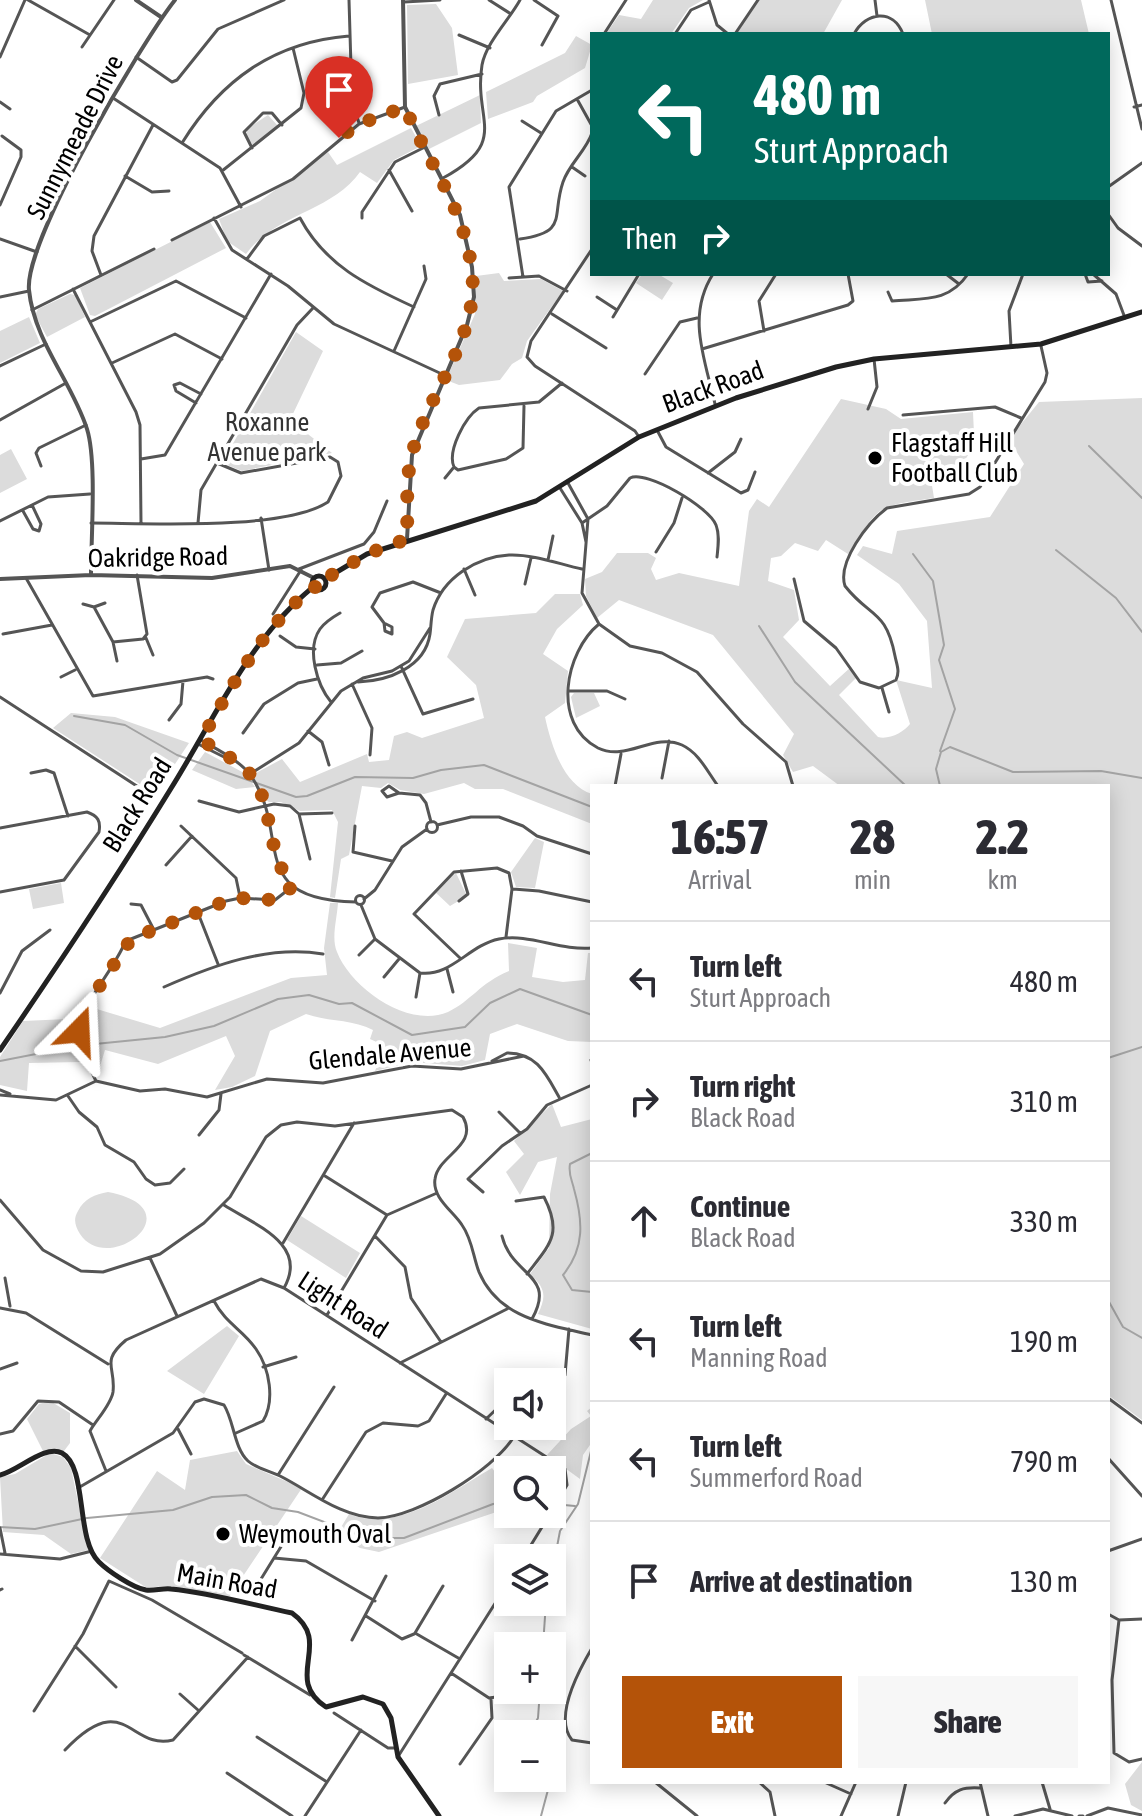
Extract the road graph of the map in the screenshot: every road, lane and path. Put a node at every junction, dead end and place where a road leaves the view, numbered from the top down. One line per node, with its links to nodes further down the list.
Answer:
1 (27, 0): 26 (street); 33 (street)
2 (114, 0): 26 (street)
3 (136, 0): 19 (street)
4 (175, 0): 19 (street, Sunnymeade Drive)
5 (284, 0): 34 (street)
6 (349, 0): 28 (street)
7 (440, 0): 15 (street)
8 (489, 0): 17 (street)
9 (520, 0): 17 (street)
10 (534, 0): 29 (street)
11 (626, 0): 20 (street)
12 (758, 0): 23 (street)
13 (875, 0): 18 (street)
14 (1111, 0): 42 (street)
15 (403, 1): 41 (street)
16 (709, 1): 21 (street); 22 (street)
17 (511, 14): 32 (street)
18 (877, 16): 24 (street); 25 (street)
19 (161, 17): 34 (street, Sunnymeade Drive)
20 (605, 32)
21 (676, 32)
22 (726, 32)
23 (736, 32)
24 (855, 32)
25 (901, 32)
26 (90, 35): 30 (street)
27 (459, 35): 32 (street)
28 (349, 36): 31 (street); 47 (street)
29 (542, 45)
30 (82, 47)
31 (293, 48): 49 (street); 54 (street)
32 (490, 48): 35 (street)
33 (0, 57)
34 (136, 57): 37 (street, Sunnymeade Drive)
35 (482, 74): 44 (street); 63 (street)
36 (590, 91): 38 (street)
37 (113, 98): 48 (street); 79 (street, Sunnymeade Drive)
38 (577, 99): 46 (street); 51 (street)
39 (0, 102): 43 (street)
40 (1142, 105): 42 (street)
41 (405, 107): 47 (street); 55 (street)
42 (1134, 107): 50 (street)
43 (10, 109)
44 (439, 115)
45 (522, 121): 51 (street)
46 (590, 122)
47 (359, 124): 69 (street)
48 (153, 125): 54 (street); 61 (street)
49 (282, 125): 56 (street); 56 (street)
50 (1142, 129)
51 (541, 133): 75 (street)
52 (2, 136): 66 (street)
53 (590, 136): 58 (street)
54 (182, 143): 60 (street)
55 (425, 147): 59 (street); 63 (street)
56 (252, 148): 60 (street)
57 (1142, 163): 64 (street)
58 (572, 167): 62 (street); 75 (street)
59 (389, 170): 70 (street); 73 (street)
60 (222, 171): 69 (street)
61 (125, 176): 67 (street); 84 (street)
62 (585, 176)
63 (443, 178): 127 (street)
64 (1110, 186)
65 (0, 187): 66 (street)
66 (6, 189): 68 (street)
67 (169, 191)
68 (0, 205)
69 (241, 207): 72 (street)
70 (412, 211)
71 (1110, 217): 77 (street)
72 (214, 218): 76 (street); 81 (street)
73 (362, 218)
74 (0, 239): 79 (street)
75 (519, 239): 94 (street)
76 (172, 240)
77 (1142, 246)
78 (154, 249): 84 (street)
79 (37, 252): 99 (street, Sunnymeade Drive)
80 (590, 252): 100 (street)
81 (247, 259): 83 (street); 105 (street)
82 (424, 266): 105 (street)
83 (271, 274): 104 (street); 111 (street)
84 (101, 275): 98 (street)
85 (638, 276): 107 (street)
86 (712, 276): 112 (street)
87 (775, 276): 115 (street)
88 (848, 276): 115 (street)
89 (948, 276): 97 (street)
90 (967, 276): 97 (street)
91 (1022, 276): 118 (street)
92 (1086, 276): 96 (street)
93 (1096, 276): 96 (street)
94 (523, 277): 95 (street); 100 (street)
95 (509, 278)
96 (1102, 281): 113 (street)
97 (960, 286): 101 (street)
98 (73, 289): 106 (street); 114 (street)
99 (29, 291): 102 (street); 106 (street, Sunnymeade Drive)
100 (567, 291): 109 (street)
101 (888, 292)
102 (0, 297)
103 (597, 297): 107 (street)
104 (313, 307): 121 (street); 143 (street)
105 (414, 307): 121 (street)
106 (32, 310): 116 (street, Sunnymeade Drive)
107 (617, 310): 110 (street)
108 (1142, 312): 113 (main road, Black Road)
109 (552, 314): 119 (street); 129 (street)
110 (613, 317)
111 (246, 318): 114 (street); 122 (street)
112 (697, 318): 120 (street); 126 (street)
113 (1125, 318): 117 (main road, Black Road)
114 (90, 322): 124 (street)
115 (764, 331): 120 (street)
116 (46, 344): 125 (street); 128 (street, Sunnymeade Drive)
117 (1041, 344): 118 (main road, Black Road); 136 (street)
118 (1011, 347): 123 (main road, Black Road)
119 (606, 348)
120 (702, 349): 133 (street)
121 (394, 352): 127 (street)
122 (222, 359): 124 (street); 130 (street)
123 (874, 359): 133 (main road, Black Road); 134 (street)
124 (112, 363): 142 (street)
125 (0, 366)
126 (645, 374)
127 (445, 375): 164 (street)
128 (66, 383): 137 (street); 138 (street, Sunnymeade Drive)
129 (562, 383): 132 (street); 140 (street)
130 (201, 394): 131 (street); 131 (street)
131 (196, 403): 142 (street)
132 (524, 406): 145 (street); 145 (street)
133 (715, 406): 139 (main road, Black Road)
134 (868, 409)
135 (903, 415): 136 (street)
136 (1022, 419): 209 (street)
137 (0, 420)
138 (86, 425): 144 (street); 151 (street, Sunnymeade Drive)
139 (656, 428): 140 (main road, Black Road); 147 (street)
140 (639, 437): 149 (main road, Black Road)
141 (741, 439): 147 (street)
142 (141, 459): 160 (street)
143 (217, 463): 156 (street); 161 (street)
144 (41, 466)
145 (454, 467): 148 (street)
146 (755, 472): 147 (street)
147 (708, 473)
148 (445, 478)
149 (568, 483): 150 (main road, Black Road); 157 (street)
150 (560, 488): 162 (street); 164 (main road, Black Road)
151 (90, 494): 154 (street); 159 (street, Sunnymeade Drive)
152 (682, 496): 157 (street); 166 (street); 167 (street)
153 (387, 501): 170 (street)
154 (32, 505): 155 (street); 155 (street)
155 (23, 510): 158 (street)
156 (261, 518): 161 (street); 173 (street)
157 (588, 519): 162 (street); 165 (street)
158 (0, 521)
159 (91, 523): 160 (street); 174 (street, Sunnymeade Drive)
160 (141, 523): 161 (street)
161 (198, 523)
162 (582, 523): 165 (street)
163 (553, 536): 169 (street)
164 (407, 539): 179 (main road, Black Road)
165 (587, 545): 172 (street)
166 (656, 552)
167 (717, 557)
168 (531, 558): 169 (street); 171 (street); 181 (street)
169 (548, 561): 172 (street)
170 (300, 569): 173 (street, Oakridge Road); 177 (street); 189 (street)
171 (464, 569): 183 (street); 184 (street)
172 (582, 569): 191 (street)
173 (269, 570): 175 (street, Oakridge Road)
174 (91, 575): 175 (street, Oakridge Road); 176 (street, Oakridge Road)
175 (137, 575): 195 (street)
176 (26, 578): 178 (street, Oakridge Road); 192 (street)
177 (314, 578): 179 (main road); 182 (main road)
178 (0, 579)
179 (325, 579): 182 (main road, Black Road)
180 (794, 579): 209 (street)
181 (525, 584)
182 (313, 587): 220 (main road, Black Road)
183 (442, 593): 190 (street); 202 (street)
184 (475, 595)
185 (105, 603): 187 (street)
186 (83, 604): 187 (street)
187 (94, 607): 196 (street)
188 (340, 613): 197 (street)
189 (273, 614)
190 (384, 623)
191 (599, 624): 210 (street); 229 (street)
192 (52, 625): 193 (street); 203 (street)
193 (3, 634)
194 (280, 636): 197 (street)
195 (146, 638): 196 (street); 199 (street)
196 (113, 642): 200 (street)
197 (315, 649): 201 (street)
198 (362, 651): 201 (street)
199 (153, 655)
200 (117, 661)
201 (316, 665): 206 (street)
202 (403, 668): 208 (street); 212 (street)
203 (75, 670): 204 (street); 207 (street)
204 (61, 677)
205 (213, 679): 207 (street)
206 (317, 679): 214 (street); 218 (street)
207 (183, 681): 216 (street)
208 (352, 684): 214 (street); 222 (street)
209 (882, 688): 215 (street)
210 (568, 691): 213 (street); 221 (street)
211 (0, 697): 230 (street)
212 (473, 699)
213 (625, 699)
214 (331, 702): 217 (street)
215 (889, 712)
216 (169, 720)
217 (308, 731): 223 (street); 225 (street)
218 (243, 733)
219 (669, 741): 221 (street); 226 (street); 228 (street)
220 (200, 742): 225 (street); 277 (main road, Black Road)
221 (622, 752): 227 (street)
222 (370, 755)
223 (329, 765)
224 (31, 773): 236 (street)
225 (250, 774): 233 (street)
226 (662, 778)
227 (615, 784)
228 (717, 784)
229 (792, 784)
230 (146, 792)
231 (399, 793): 237 (street)
232 (199, 801): 233 (street)
233 (263, 806): 235 (street); 249 (street)
234 (332, 813): 235 (street)
235 (299, 814): 245 (street)
236 (68, 816): 241 (street); 251 (street)
237 (431, 822): 238 (street); 242 (street)
238 (437, 825): 242 (street); 244 (street)
239 (181, 826): 243 (street)
240 (355, 826): 246 (street)
241 (0, 828)
242 (427, 829): 246 (street)
243 (192, 836): 247 (street); 252 (street)
244 (590, 853)
245 (310, 859)
246 (392, 861): 253 (street)
247 (166, 865)
248 (461, 870): 250 (street); 254 (street); 267 (street)
249 (293, 886): 252 (street); 255 (street)
250 (512, 889): 256 (street); 262 (street)
251 (0, 892)
252 (240, 898): 259 (street)
253 (364, 899): 255 (street); 258 (street)
254 (459, 901)
255 (356, 902): 258 (street)
256 (590, 902)
257 (131, 904): 261 (street)
258 (361, 905): 263 (street)
259 (198, 913): 261 (street); 269 (street)
260 (50, 930): 275 (street)
261 (154, 930): 278 (street)
262 (506, 937): 264 (street); 267 (street)
263 (375, 939): 266 (street); 268 (street)
264 (590, 948)
265 (323, 954): 269 (street)
266 (359, 955)
267 (460, 958): 270 (street)
268 (399, 959): 271 (street); 272 (street)
269 (218, 964): 273 (street)
270 (447, 969): 271 (street); 274 (street)
271 (420, 973): 276 (street)
272 (384, 977)
273 (164, 987)
274 (453, 992)
275 (0, 993)
276 (416, 997)
277 (0, 1050)
278 (96, 1081): 281 (street, Glendale Avenue); 282 (street)
279 (590, 1086): 283 (street)
280 (0, 1093): 282 (street)
281 (221, 1094): 283 (street, Glendale Avenue); 287 (street)
282 (68, 1096): 288 (street)
283 (560, 1098): 286 (street)
284 (508, 1109): 286 (street)
285 (354, 1123): 290 (street); 293 (street); 296 (street)
286 (520, 1133): 291 (street)
287 (199, 1135)
288 (184, 1169)
289 (463, 1174): 291 (street)
290 (323, 1175): 297 (street); 300 (street)
291 (468, 1179): 292 (street)
292 (483, 1192)
293 (437, 1193): 297 (street); 308 (street)
294 (0, 1200): 301 (street)
295 (516, 1201): 302 (street)
296 (223, 1205): 300 (street); 301 (street)
297 (387, 1215): 298 (street)
298 (375, 1236): 310 (street); 314 (street)
299 (502, 1236): 302 (street)
300 (283, 1243): 304 (street)
301 (150, 1258): 309 (street)
302 (527, 1274): 311 (street)
303 (5, 1278): 306 (street)
304 (284, 1288): 305 (street, Light Road); 310 (street, Light Road)
305 (214, 1299): 309 (street, Light Road); 319 (street)
306 (11, 1307): 307 (street); 318 (street)
307 (0, 1308)
308 (507, 1309): 311 (street); 314 (street)
309 (177, 1316): 318 (street, Light Road)
310 (327, 1316): 317 (street, Light Road)
311 (532, 1319): 312 (street)
312 (569, 1329): 313 (street); 320 (street)
313 (590, 1334)
314 (441, 1342): 317 (street)
315 (296, 1357): 319 (street)
316 (17, 1363): 321 (street)
317 (400, 1363): 323 (street, Light Road)
318 (108, 1364): 329 (street)
319 (263, 1367): 331 (street)
320 (566, 1368)
321 (0, 1369)
322 (334, 1387): 340 (street)
323 (447, 1394): 326 (street, Light Road); 343 (street)
324 (1110, 1399): 327 (street)
325 (494, 1411): 326 (street)
326 (486, 1419): 328 (street, Light Road)
327 (1142, 1423)
328 (494, 1424)
329 (93, 1425): 332 (street); 338 (street)
330 (178, 1429): 331 (street); 335 (street); 338 (street)
331 (236, 1433): 340 (street)
332 (0, 1434)
333 (511, 1440): 343 (street)
334 (519, 1440): 336 (street, Light Road)
335 (191, 1454)
336 (544, 1456)
337 (1110, 1460): 342 (street)
338 (106, 1471): 341 (street)
339 (0, 1475): 341 (main road)
340 (278, 1475): 343 (street)
341 (78, 1488): 348 (main road)
342 (1142, 1496)
343 (322, 1500)
344 (0, 1528): 349 (street)
345 (1142, 1539): 347 (street)
346 (282, 1545): 350 (street)
347 (1110, 1550)
348 (92, 1551): 349 (street); 354 (main road, Main Road)
349 (2, 1554)
350 (274, 1558): 352 (street); 355 (street)
351 (386, 1576): 355 (street)
352 (261, 1579)
353 (443, 1586): 361 (street)
354 (144, 1593): 363 (street); 365 (street); 370 (main road, Main Road)
355 (375, 1601): 358 (street)
356 (494, 1605): 366 (street)
357 (1110, 1615): 360 (street)
358 (366, 1616): 361 (street); 362 (street)
359 (1142, 1619): 360 (street)
360 (1119, 1620): 376 (street)
361 (415, 1633): 366 (street)
362 (352, 1640)
363 (75, 1646): 368 (street); 373 (street)
364 (590, 1651): 379 (street)
365 (245, 1655): 370 (street); 374 (street)
366 (460, 1659): 367 (street)
367 (451, 1673): 372 (street); 382 (street)
368 (116, 1687)
369 (180, 1694): 374 (street)
370 (310, 1695): 380 (main road)
371 (494, 1696): 372 (street)
372 (491, 1699): 384 (street)
373 (34, 1711)
374 (200, 1712): 381 (street)
375 (334, 1713): 377 (street)
376 (1111, 1717): 383 (street)
377 (361, 1730): 380 (street); 386 (street)
378 (257, 1737): 386 (street)
379 (590, 1743)
380 (395, 1748): 382 (main road)
381 (65, 1750)
382 (398, 1757): 402 (main road)
383 (1142, 1759)
384 (460, 1764)
385 (227, 1773): 400 (street)
386 (327, 1782): 401 (street)
387 (657, 1784): 403 (street)
388 (761, 1784): 404 (street)
389 (828, 1784): 395 (street)
390 (855, 1784): 395 (street)
391 (905, 1784): 398 (street)
392 (980, 1784): 394 (street)
393 (1044, 1784): 397 (street)
394 (980, 1788): 396 (street); 407 (street)
395 (851, 1794): 405 (street)
396 (945, 1803)
397 (1050, 1809): 408 (street); 409 (street)
398 (897, 1815): 406 (street)
399 (1142, 1815): 410 (street)
400 (292, 1816)
401 (305, 1816)
402 (439, 1816)
403 (697, 1816)
404 (775, 1816)
405 (841, 1816)
406 (889, 1816)
407 (988, 1816)
408 (1015, 1816)
409 (1072, 1816)
410 (1083, 1816)

